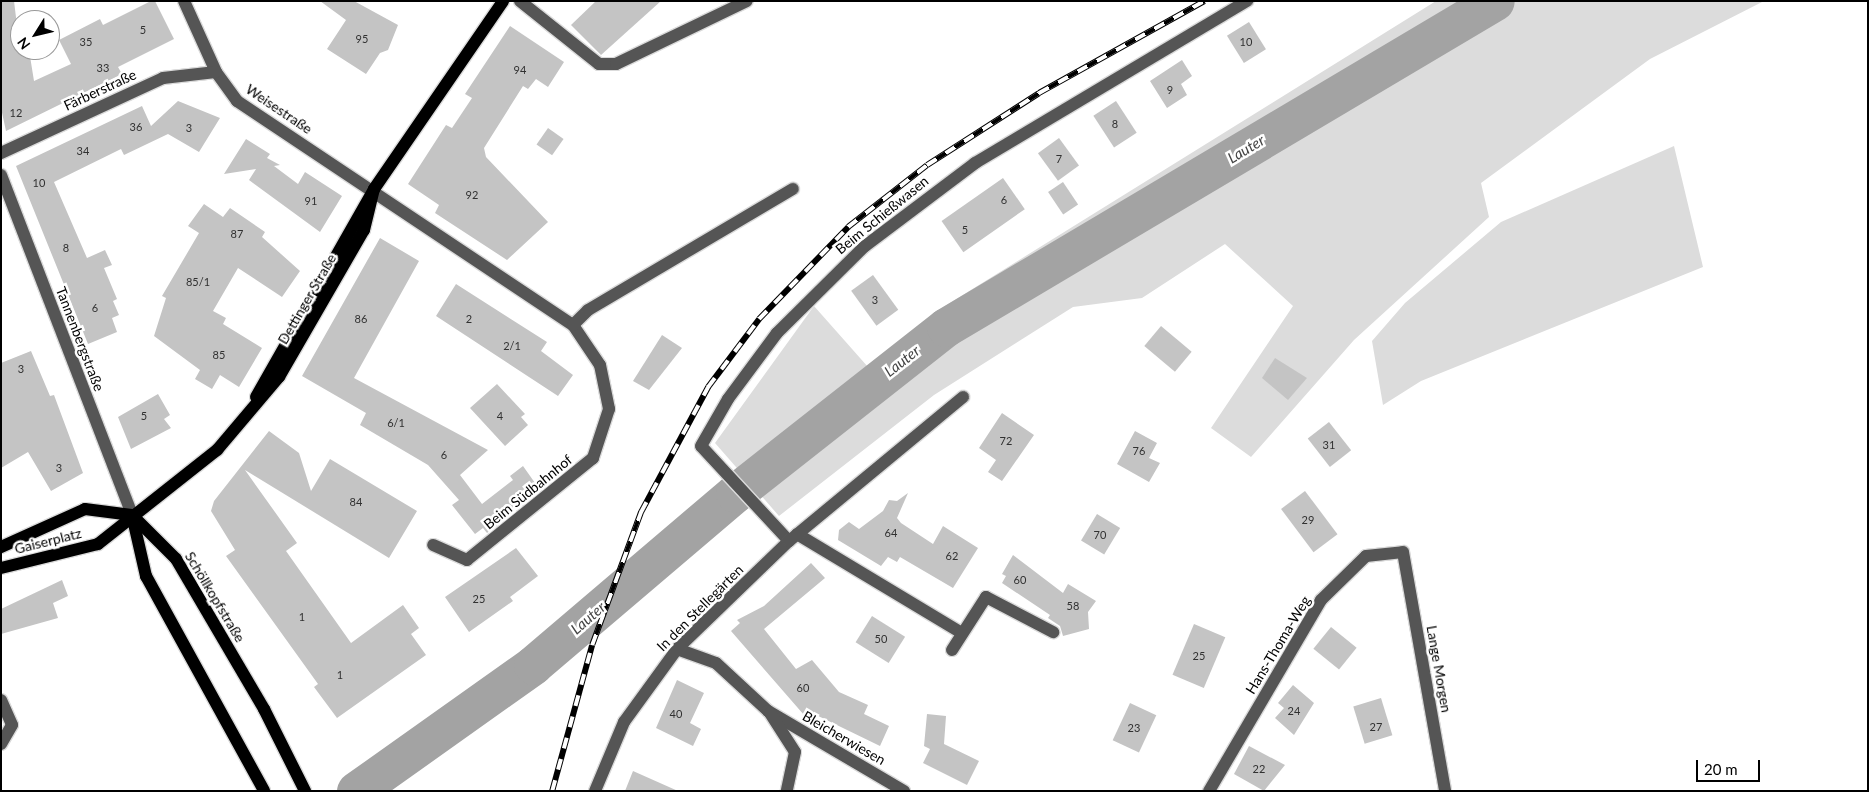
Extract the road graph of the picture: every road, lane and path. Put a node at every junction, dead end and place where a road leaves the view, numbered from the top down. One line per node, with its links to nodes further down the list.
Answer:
1 (184, 1): 6 (street, Weisestraße)
2 (504, 1): 9 (main road, Dettinger Straße)
3 (520, 1): 4 (street)
4 (747, 1)
5 (1247, 1): 14 (street, Beim Schießwasen)
6 (216, 72): 7 (street, Färberstraße); 9 (street, Weisestraße)
7 (1, 153)
8 (1, 175): 13 (street, Tannenbergstraße)
9 (374, 189): 11 (street, Beim Südbahnhof); 13 (main road, Dettinger Straße)
10 (793, 189): 11 (street)
11 (573, 325): 15 (street, Beim Südbahnhof)
12 (963, 397): 14 (street, In den Stellegärten)
13 (132, 515): 16 (main road, Gaiserplatz); 18 (main road, Gaiserplatz); 26 (main road); 27 (main road, Schöllkopfstraße)
14 (793, 537): 19 (street); 21 (street, In den Stellegärten)
15 (433, 545)
16 (1, 547)
17 (1402, 552): 31 (street, Hans-Thoma-Weg); 32 (street, Lange Morgen)
18 (1, 568)
19 (960, 632): 20 (street); 22 (street)
20 (1053, 632)
21 (677, 649): 24 (street, Bleicherwiesen); 28 (street, In den Stellegärten)
22 (952, 650)
23 (1, 700): 25 (street)
24 (768, 711): 29 (street, Bleicherwiesen); 30 (street, Bleicherwiesen)
25 (1, 744)
26 (264, 791)
27 (305, 791)
28 (595, 791)
29 (787, 791)
30 (904, 791)
31 (1209, 791)
32 (1445, 791)

